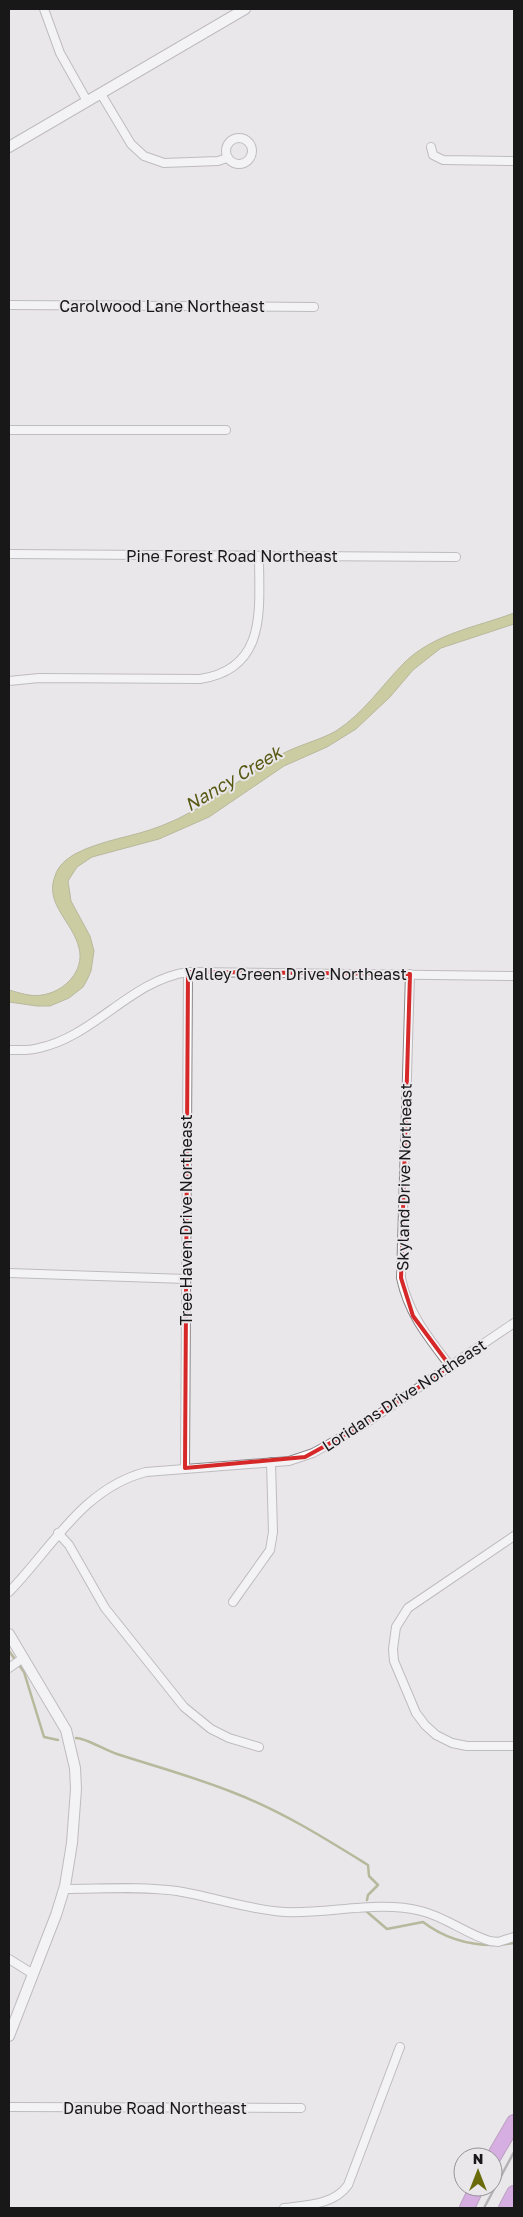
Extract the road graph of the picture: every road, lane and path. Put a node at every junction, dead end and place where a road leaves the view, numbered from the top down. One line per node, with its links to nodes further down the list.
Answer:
1 (44, 9): 4 (street)
2 (245, 9): 3 (street)
3 (101, 94): 4 (street); 7 (street)
4 (87, 101): 5 (street)
5 (9, 147)
6 (431, 147): 8 (street)
7 (227, 158)
8 (514, 161)
9 (9, 305): 10 (street, Carolwood Lane Northeast)
10 (314, 307)
11 (9, 430): 12 (street)
12 (226, 430)
13 (9, 554): 14 (street, Pine Forest Road Northeast)
14 (259, 556): 15 (street, Pine Forest Road Northeast); 16 (street)
15 (456, 557)
16 (9, 681)
17 (188, 972): 18 (street, Valley Green Drive Northeast); 20 (street, Valley Green Drive Northeast); 22 (street, Tree Haven Drive Northeast)
18 (410, 974): 19 (street, Valley Green Drive Northeast); 24 (street, Skyland Drive Northeast)
19 (514, 976)
20 (9, 1050)
21 (9, 1273): 22 (street)
22 (186, 1279): 26 (street, Tree Haven Drive Northeast)
23 (514, 1323): 24 (street, Loridans Drive Northeast)
24 (450, 1366): 25 (street, Loridans Drive Northeast)
25 (271, 1462): 26 (street, Loridans Drive Northeast); 30 (street)
26 (185, 1468): 27 (street, Loridans Drive Northeast)
27 (58, 1533): 29 (street, Loridans Drive Northeast); 35 (street)
28 (514, 1536): 34 (street)
29 (9, 1592)
30 (233, 1602)
31 (9, 1634): 32 (street)
32 (22, 1658): 33 (street); 36 (street)
33 (11, 1666)
34 (514, 1746)
35 (259, 1747)
36 (64, 1889): 37 (street); 39 (street)
37 (514, 1937)
38 (9, 1959): 39 (street)
39 (33, 1974): 40 (street)
40 (9, 2036)
41 (400, 2047): 47 (street)
42 (9, 2107): 43 (street, Danube Road Northeast)
43 (300, 2108)
44 (514, 2122): 45 (highway)
45 (499, 2147)
46 (514, 2193): 48 (highway)
47 (284, 2208)
48 (506, 2208)

